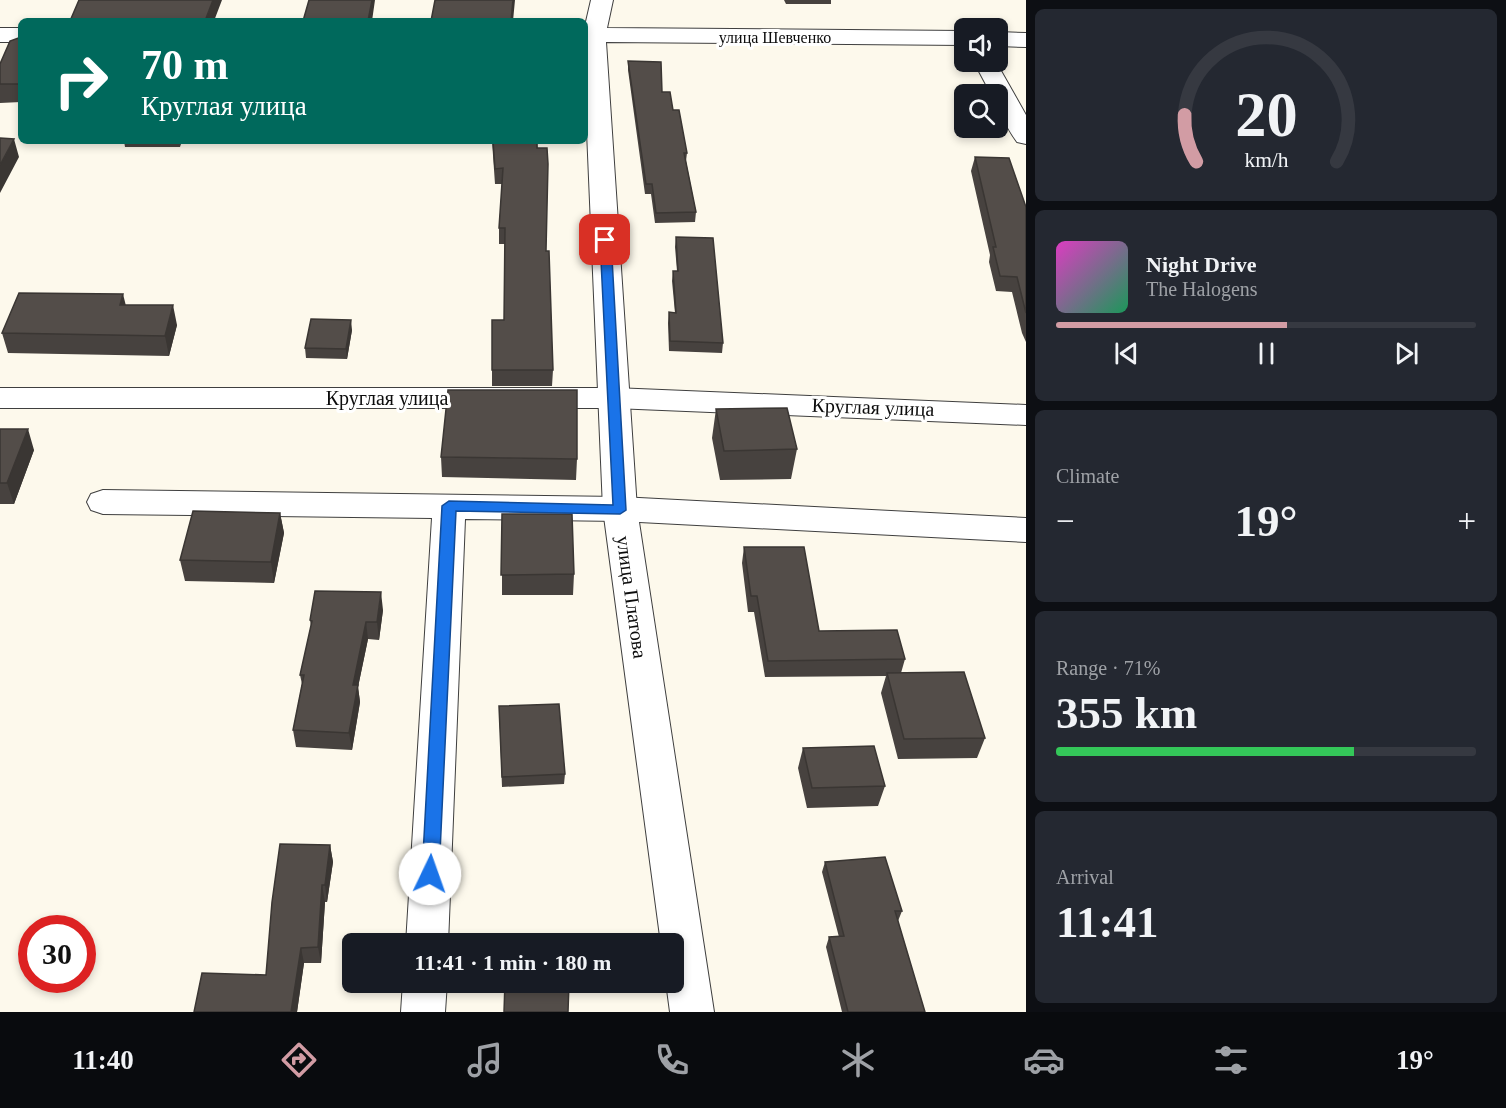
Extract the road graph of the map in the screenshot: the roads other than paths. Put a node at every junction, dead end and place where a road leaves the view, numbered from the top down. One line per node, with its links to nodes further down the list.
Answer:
1 (602, 0): 4 (street, улица Платова)
2 (0, 35): 3 (street)
3 (18, 35)
4 (590, 35): 5 (street, улица Шевченко); 11 (street, улица Платова)
5 (954, 38)
6 (1008, 39): 7 (street)
7 (1026, 40)
8 (990, 72): 9 (street)
9 (1026, 137)
10 (0, 398): 11 (street, Круглая улица)
11 (614, 398): 12 (street, Круглая улица); 15 (street, улица Платова)
12 (1026, 415)
13 (103, 502): 14 (street)
14 (449, 506): 15 (street); 17 (street)
15 (620, 510): 16 (street); 20 (street, улица Платова)
16 (1026, 530)
17 (428, 933)
18 (424, 993): 19 (street)
19 (423, 1012)
20 (692, 1012)

